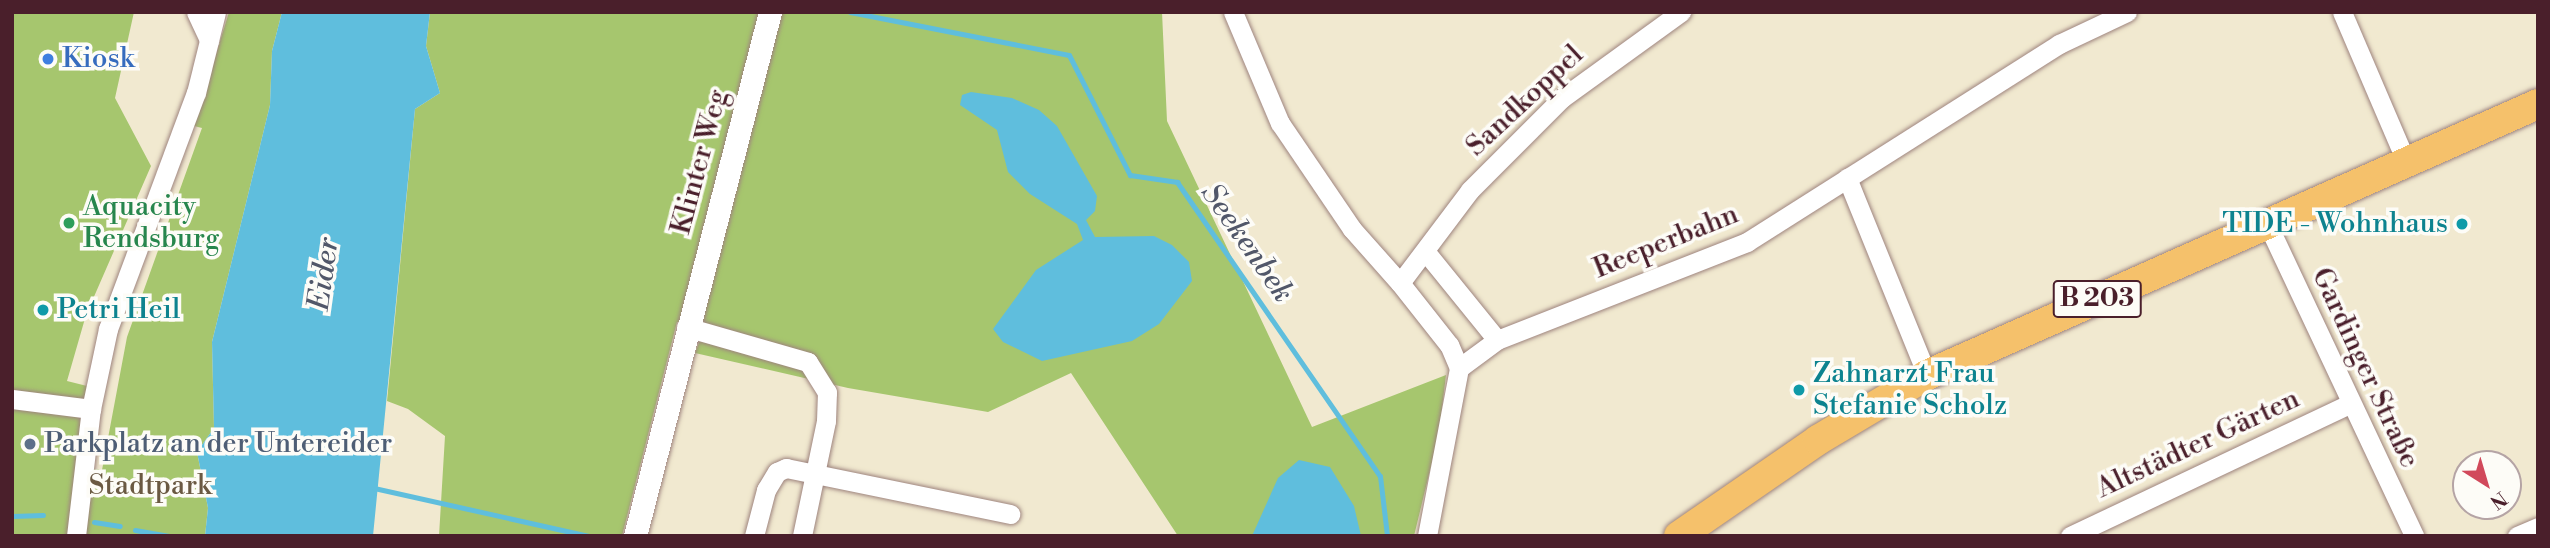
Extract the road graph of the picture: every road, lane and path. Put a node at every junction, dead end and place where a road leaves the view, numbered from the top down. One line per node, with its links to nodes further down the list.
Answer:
1 (196, 12): 8 (street)
2 (216, 12): 8 (street)
3 (770, 12): 15 (street, Klinter Weg)
4 (1233, 12): 14 (street)
5 (1681, 12): 13 (street, Sandkoppel)
6 (2127, 12): 11 (street, Reeperbahn)
7 (2342, 12): 10 (street)
8 (209, 40): 21 (street)
9 (2538, 104): 10 (main road, B 203)
10 (2406, 161): 12 (main road, B 203)
11 (1847, 178): 16 (street, Reeperbahn); 18 (street)
12 (2267, 223): 18 (main road, B 203); 20 (street, Gardinger Straße)
13 (1425, 251): 14 (street, Sandkoppel); 16 (street)
14 (1400, 283): 17 (street)
15 (686, 327): 22 (street); 26 (street, Klinter Weg)
16 (1497, 340): 17 (street, Reeperbahn)
17 (1459, 368): 29 (street)
18 (1927, 375): 30 (main road, B 203)
19 (12, 399): 21 (street)
20 (2349, 404): 31 (street, Altstädter Gärten); 32 (street, Gardinger Straße)
21 (90, 409): 25 (street)
22 (817, 474): 23 (street); 27 (street); 28 (street)
23 (1010, 514)
24 (2538, 527): 33 (street)
25 (76, 536)
26 (635, 536)
27 (754, 536)
28 (802, 536)
29 (1427, 536)
30 (1679, 536)
31 (2070, 536)
32 (2414, 536)
33 (2517, 536)

